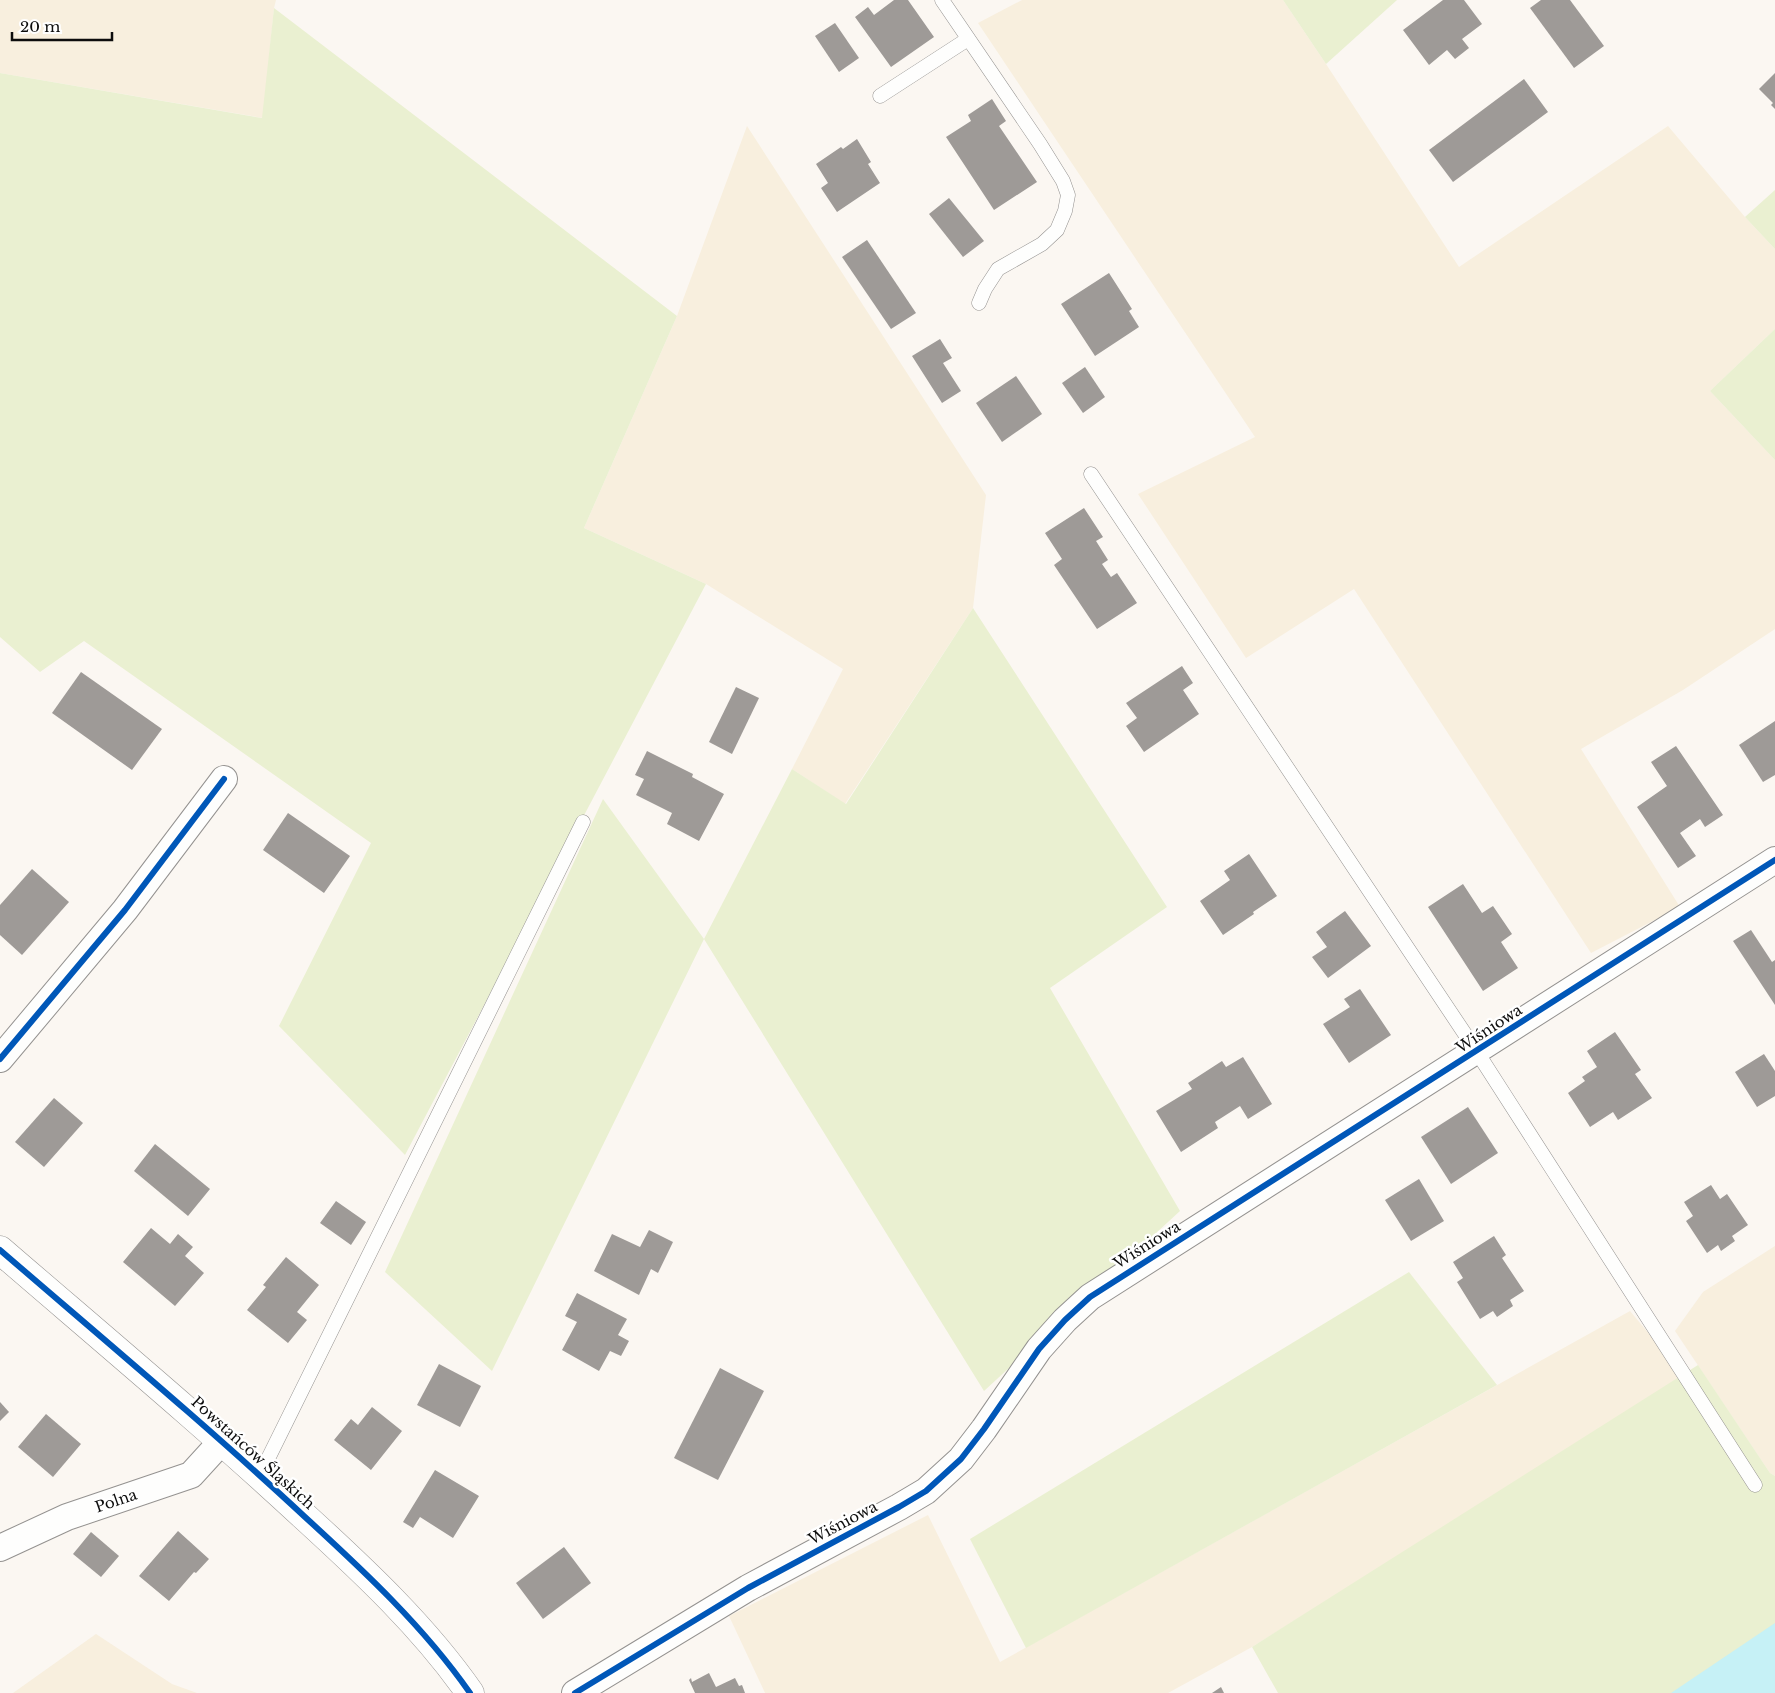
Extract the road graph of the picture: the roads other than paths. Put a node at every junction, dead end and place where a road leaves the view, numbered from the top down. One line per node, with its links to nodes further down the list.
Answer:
1 (942, 0): 2 (lane)
2 (968, 39): 3 (lane); 4 (lane)
3 (880, 96)
4 (979, 303)
5 (1091, 474): 9 (lane)
6 (224, 779): 10 (street)
7 (583, 822): 13 (lane)
8 (1775, 860): 9 (street, Wiśniowa)
9 (1477, 1052): 14 (lane); 17 (street, Wiśniowa)
10 (0, 1059)
11 (0, 1250): 12 (street, Powstańców Śląskich)
12 (222, 1441): 13 (street, Powstańców Śląskich); 15 (street, Polna)
13 (260, 1474): 16 (street, Powstańców Śląskich)
14 (1756, 1486)
15 (0, 1548)
16 (470, 1693)
17 (576, 1693)

